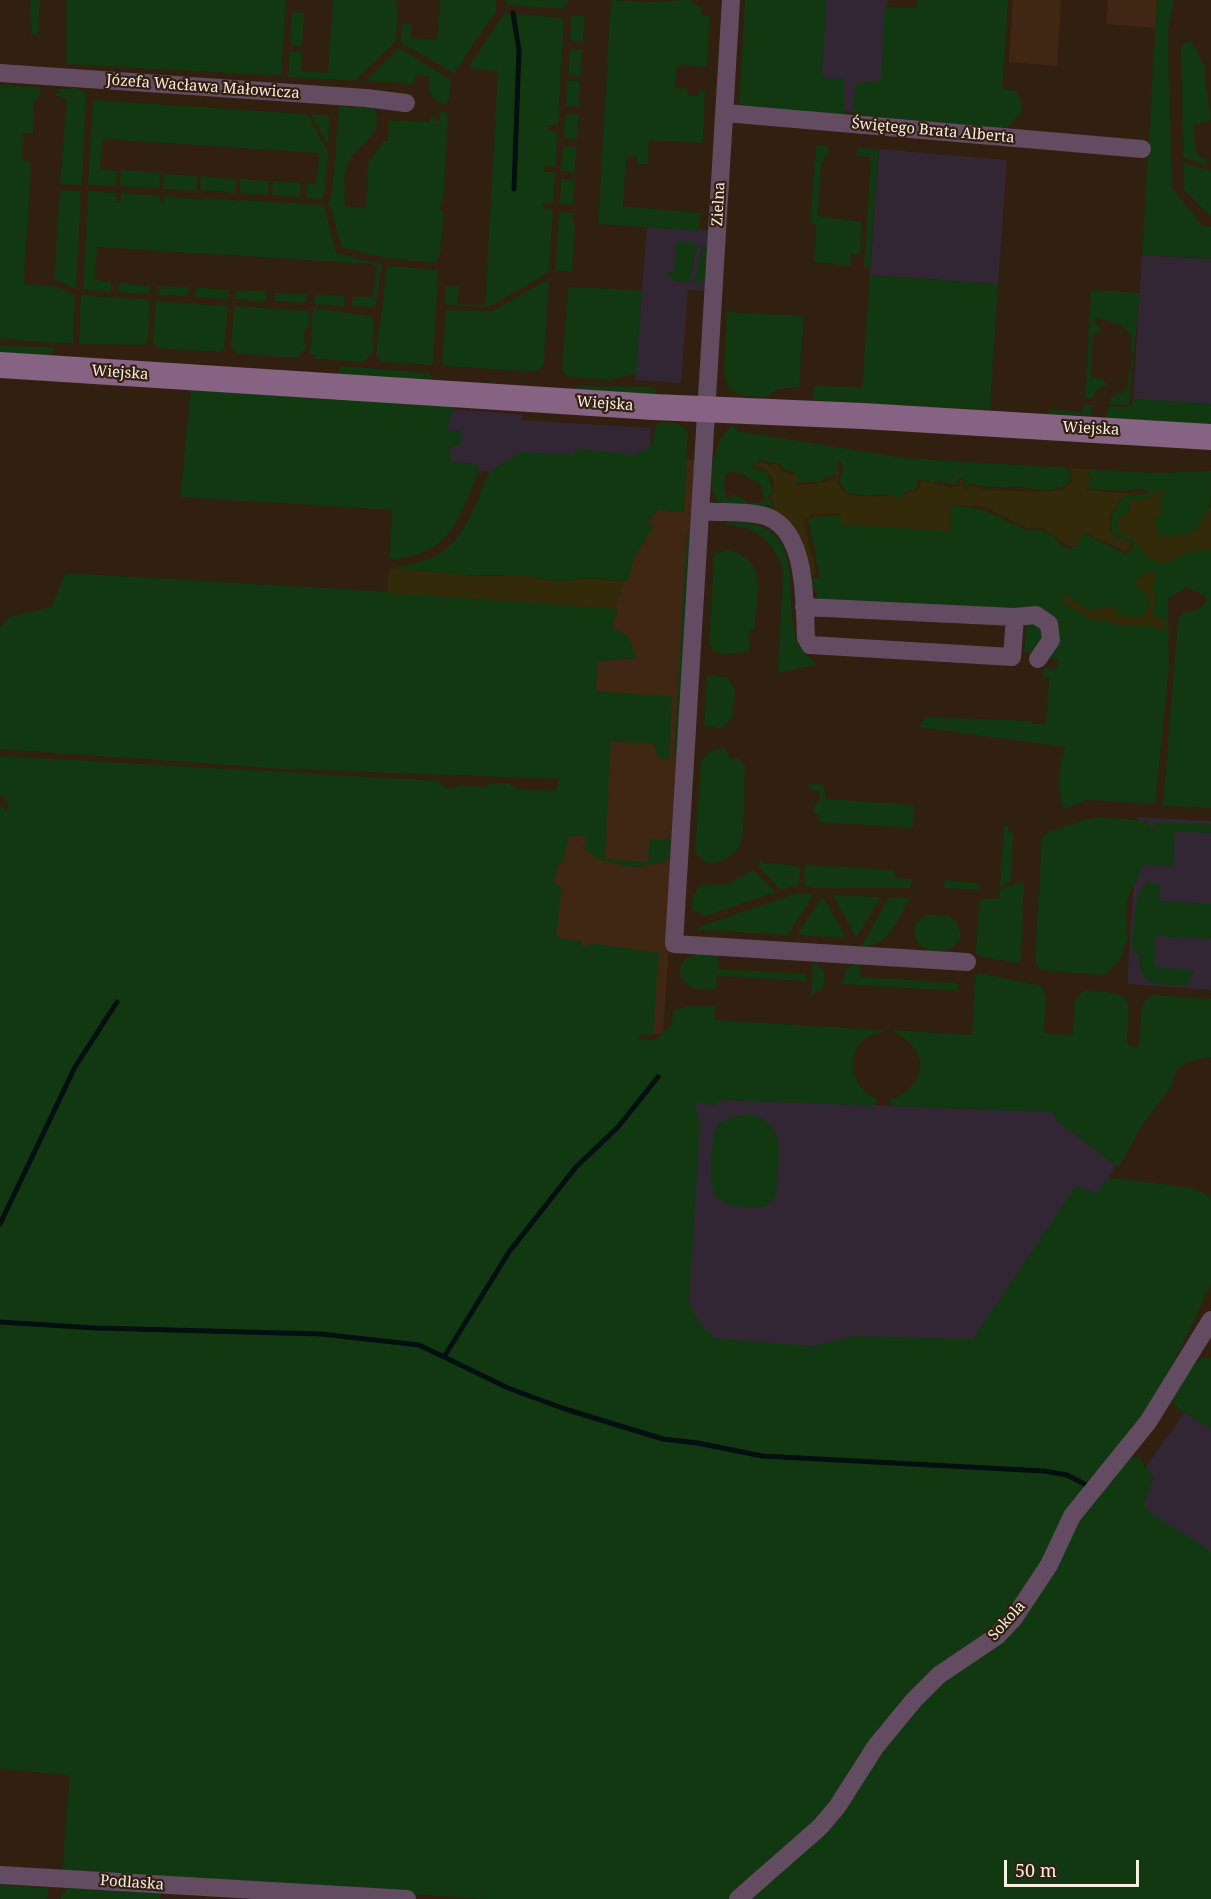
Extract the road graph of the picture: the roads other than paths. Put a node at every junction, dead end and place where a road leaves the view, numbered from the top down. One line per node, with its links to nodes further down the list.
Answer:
1 (731, 0): 4 (street, Zielna)
2 (0, 73): 3 (street, Józefa Wacława Małowicza)
3 (406, 103)
4 (725, 113): 5 (street, Świętego Brata Alberta); 7 (street, Zielna)
5 (1142, 149)
6 (0, 365): 7 (street, Wiejska)
7 (707, 409): 8 (street, Wiejska); 9 (street, Zielna)
8 (1211, 437)
9 (700, 511): 10 (street); 15 (street, Zielna)
10 (804, 608): 11 (street); 12 (street)
11 (1015, 617): 12 (street); 13 (street)
12 (1012, 657): 13 (street)
13 (1038, 659): 14 (street)
14 (1057, 660)
15 (967, 962)
16 (1211, 1320): 19 (street, Sokola)
17 (0, 1875): 18 (street, Podlaska)
18 (407, 1899)
19 (738, 1899)

